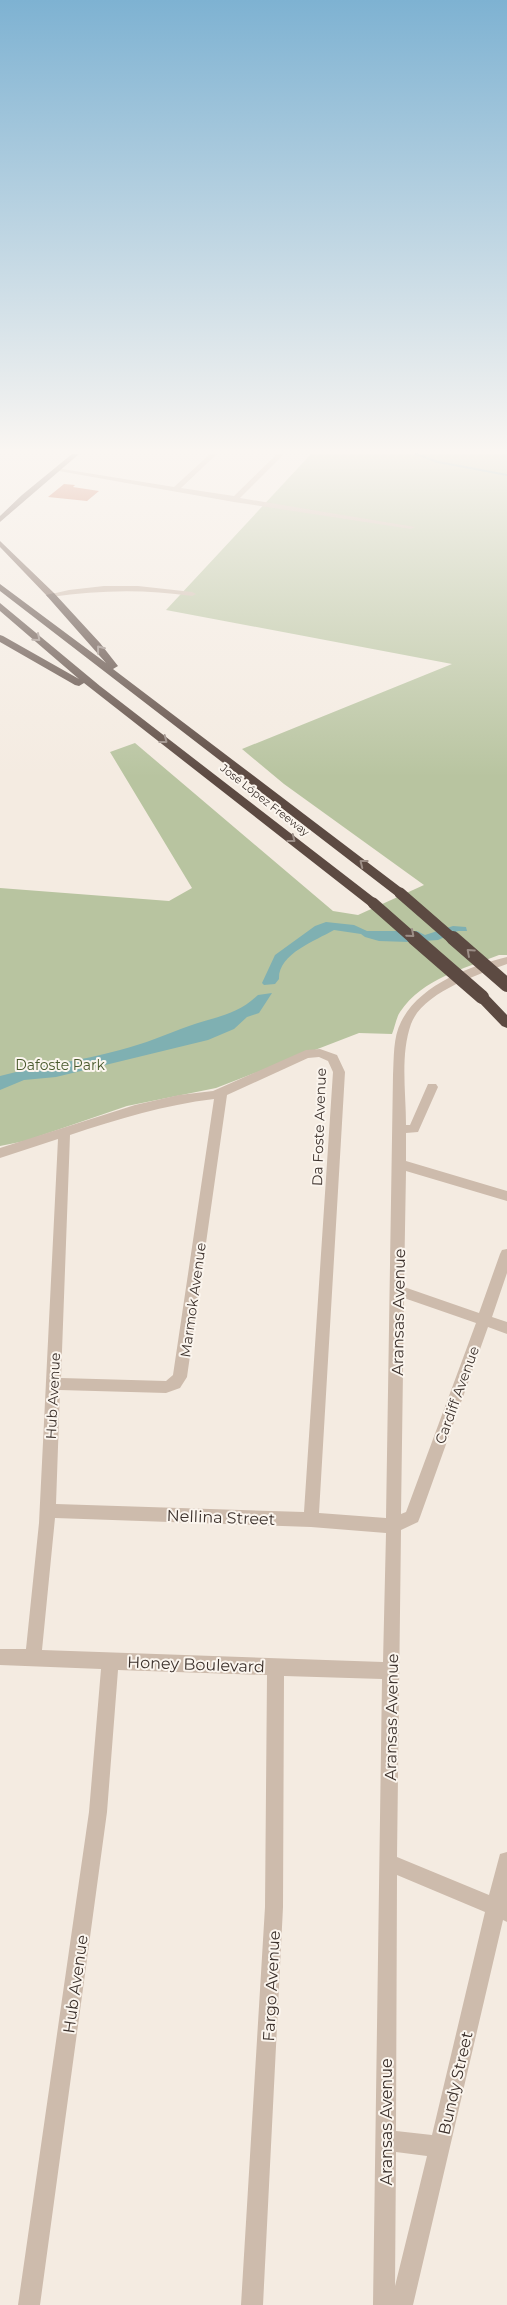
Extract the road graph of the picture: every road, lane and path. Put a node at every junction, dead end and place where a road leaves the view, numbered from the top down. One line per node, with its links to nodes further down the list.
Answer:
1 (18, 562): 4 (main road)
2 (0, 587): 7 (highway, José López Freeway)
3 (192, 594): 4 (street)
4 (51, 595): 7 (highway, one-way to 4)
5 (0, 606): 8 (highway, José López Freeway, one-way to 8)
6 (0, 638): 8 (highway)
7 (125, 682): 10 (highway, José López Freeway, one-way to 7, bridge)
8 (123, 709): 11 (highway, José López Freeway, one-way to 11, bridge)
9 (507, 960): 14 (street, Aransas Avenue)
10 (507, 985)
11 (507, 1022)
12 (432, 1086): 14 (street)
13 (221, 1093): 15 (street, Da Foste Avenue); 23 (street, Marmok Avenue); 25 (street, Da Foste Avenue)
14 (400, 1129): 17 (street, Aransas Avenue)
15 (64, 1132): 16 (street, Da Foste Avenue); 23 (street, Hub Avenue)
16 (0, 1153)
17 (399, 1164): 18 (street); 20 (street, Aransas Avenue)
18 (507, 1196)
19 (507, 1254): 21 (street, Cardiff Avenue)
20 (398, 1290): 21 (street); 26 (street, Aransas Avenue)
21 (484, 1321): 22 (street); 26 (street, Cardiff Avenue)
22 (507, 1328)
23 (54, 1384): 24 (street, Hub Avenue)
24 (48, 1511): 25 (street, Nellina Street); 28 (street, Hub Avenue)
25 (311, 1520): 26 (street, Nellina Street)
26 (394, 1526): 31 (street, Aransas Avenue)
27 (0, 1657): 28 (street, Honey Boulevard)
28 (33, 1658): 29 (street, Honey Boulevard)
29 (110, 1661): 30 (street, Honey Boulevard); 37 (street, Hub Avenue)
30 (275, 1666): 31 (street, Honey Boulevard); 38 (street, Fargo Avenue)
31 (392, 1671): 32 (street, Aransas Avenue)
32 (388, 1862): 34 (street); 35 (street, Aransas Avenue)
33 (507, 1862): 34 (street, Bundy Street)
34 (501, 1910): 36 (street, Bundy Street)
35 (386, 2140): 36 (street); 39 (street, Aransas Avenue)
36 (440, 2147): 40 (street, Bundy Street)
37 (29, 2305)
38 (252, 2305)
39 (384, 2305)
40 (402, 2305)

